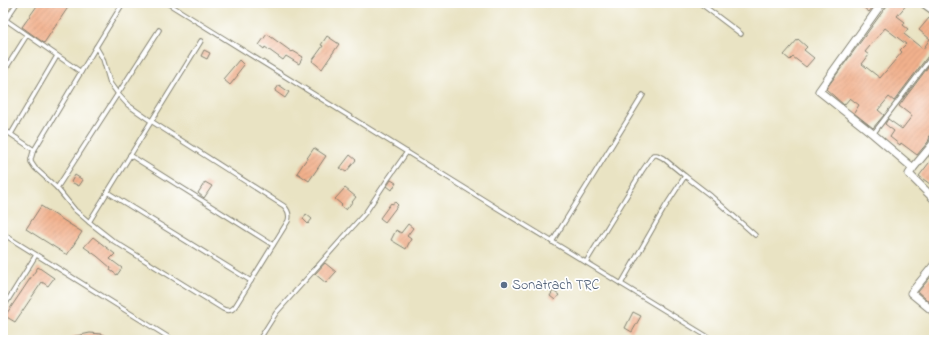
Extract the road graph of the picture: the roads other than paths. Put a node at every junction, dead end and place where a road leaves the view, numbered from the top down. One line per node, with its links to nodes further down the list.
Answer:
1 (17, 3): 8 (lane)
2 (123, 3): 14 (lane)
3 (167, 3): 27 (lane)
4 (700, 3): 11 (lane)
5 (882, 3): 24 (street)
6 (923, 3): 7 (street)
7 (934, 11)
8 (4, 19): 9 (lane); 12 (lane)
9 (3, 24)
10 (159, 30): 19 (lane)
11 (741, 34)
12 (27, 35): 16 (lane); 18 (lane)
13 (201, 40): 21 (lane)
14 (96, 48): 17 (lane); 19 (lane)
15 (934, 54): 24 (lane)
16 (57, 56): 17 (lane); 23 (lane)
17 (81, 72): 26 (lane)
18 (3, 73)
19 (118, 94): 21 (lane); 31 (lane)
20 (643, 95): 37 (lane)
21 (152, 121): 28 (lane); 38 (lane)
22 (3, 129): 23 (lane)
23 (11, 134): 26 (lane)
24 (873, 134): 29 (street)
25 (934, 139): 29 (street)
26 (34, 150): 31 (lane)
27 (407, 152): 37 (lane); 47 (lane)
28 (130, 156): 32 (lane); 38 (lane)
29 (913, 168): 33 (street)
30 (685, 176): 36 (lane); 40 (lane); 43 (lane)
31 (58, 188): 34 (lane)
32 (108, 192): 34 (lane); 42 (lane)
33 (934, 199)
34 (89, 222): 42 (lane)
35 (3, 234): 39 (lane)
36 (755, 235)
37 (552, 242): 40 (lane)
38 (273, 245): 42 (lane)
39 (36, 255): 44 (lane); 46 (lane)
40 (586, 262): 43 (lane)
41 (934, 266): 45 (street)
42 (251, 281)
43 (621, 284): 50 (lane)
44 (3, 308)
45 (934, 312)
46 (173, 340)
47 (259, 340)
48 (648, 340): 49 (lane)
49 (655, 340)
50 (713, 340)

